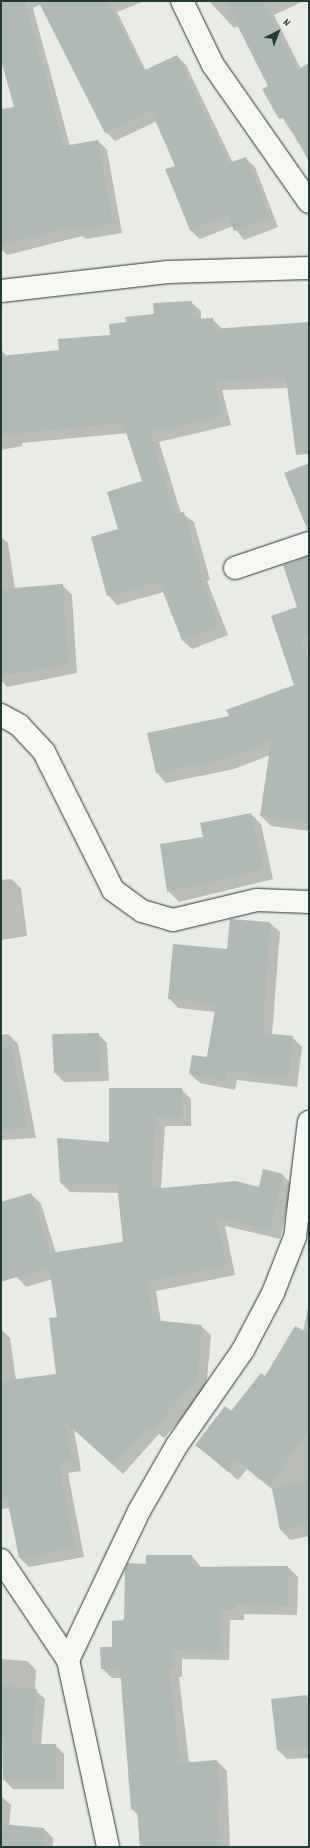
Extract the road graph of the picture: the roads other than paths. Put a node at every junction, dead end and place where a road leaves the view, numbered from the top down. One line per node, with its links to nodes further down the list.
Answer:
1 (182, 1): 2 (street)
2 (309, 202)
3 (309, 268): 4 (street)
4 (1, 291)
5 (309, 543): 6 (street)
6 (235, 568)
7 (1, 715): 8 (street)
8 (309, 902)
9 (308, 1133): 11 (street)
10 (1, 1560): 11 (street)
11 (68, 1660): 12 (street)
12 (108, 1847)

